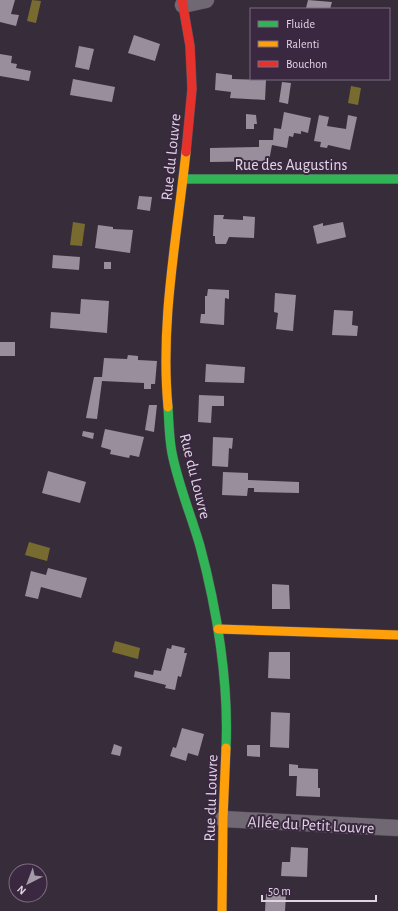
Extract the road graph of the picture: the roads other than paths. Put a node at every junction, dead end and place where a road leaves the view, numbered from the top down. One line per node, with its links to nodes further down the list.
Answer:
1 (206, 0): 2 (street)
2 (182, 2): 3 (street, Rue du Louvre)
3 (183, 179): 4 (street, Rue des Augustins); 5 (street, Rue du Louvre)
4 (398, 179)
5 (218, 628): 6 (street); 7 (street, Rue du Louvre)
6 (398, 635)
7 (223, 819): 8 (street, Allée du Petit Louvre); 9 (street, Rue du Louvre)
8 (398, 828)
9 (222, 911)

